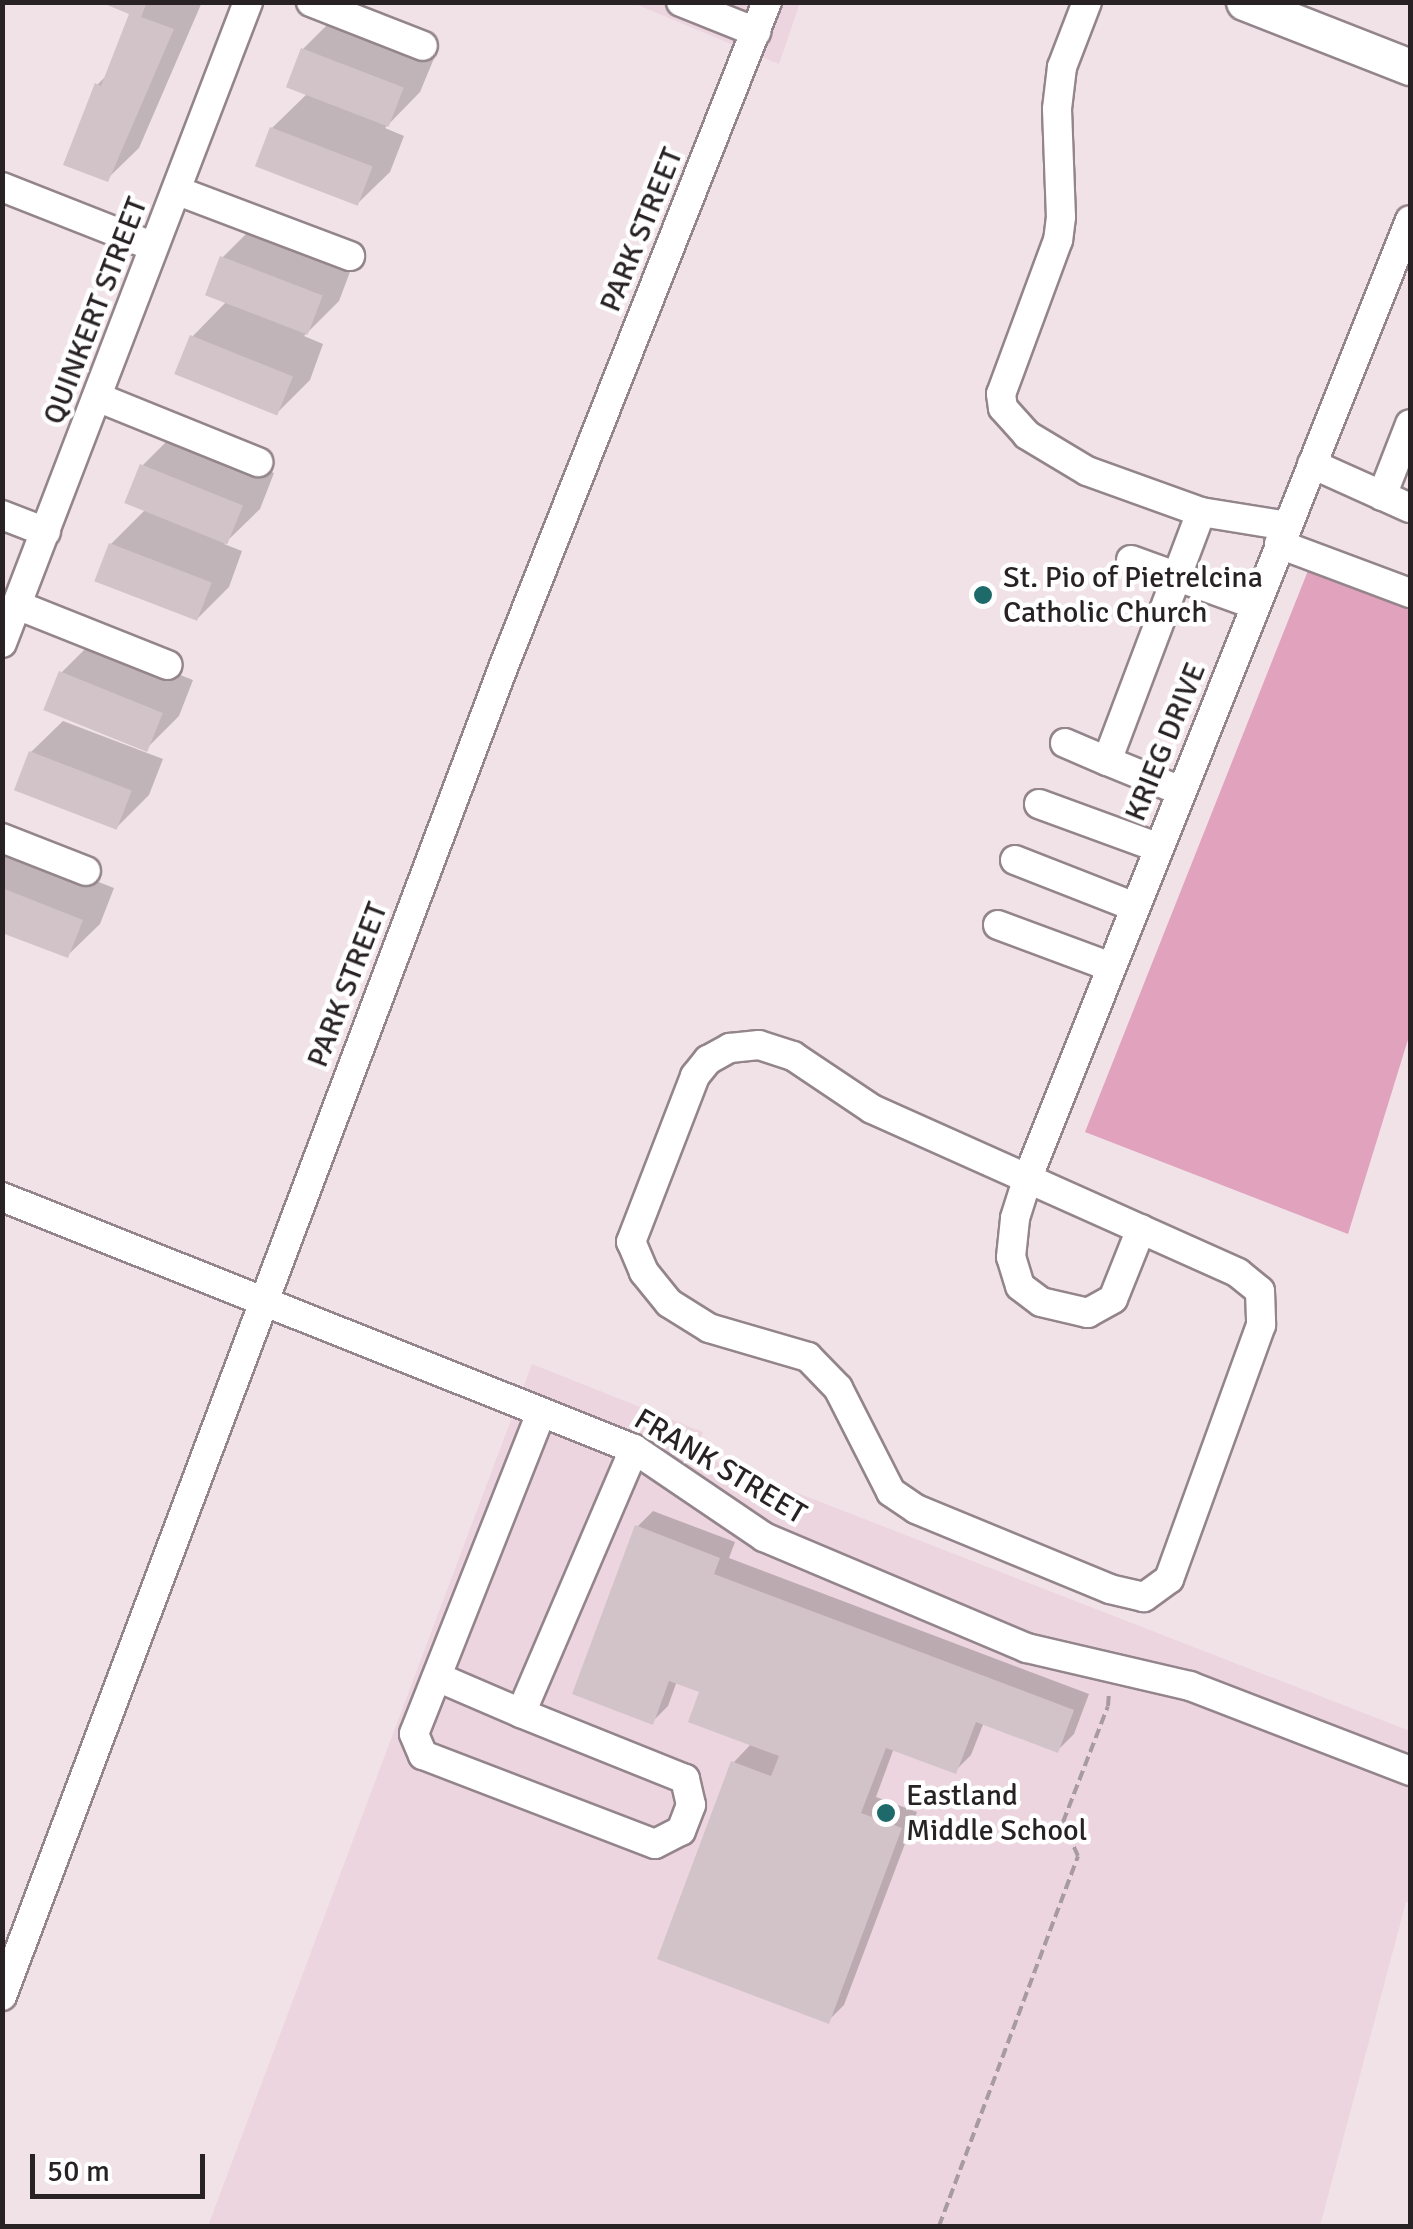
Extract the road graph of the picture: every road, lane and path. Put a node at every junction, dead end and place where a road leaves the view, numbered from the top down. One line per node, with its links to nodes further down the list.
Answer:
1 (248, 2): 11 (street, QUINKERT STREET)
2 (311, 2): 8 (street)
3 (681, 2): 7 (street)
4 (768, 2): 7 (street, PARK STREET)
5 (1086, 2): 21 (street)
6 (1244, 2): 9 (main road)
7 (756, 32): 46 (street, PARK STREET)
8 (423, 46)
9 (1410, 67)
10 (2, 187): 13 (street)
11 (178, 191): 13 (street, QUINKERT STREET); 14 (street)
12 (1410, 220): 18 (street, KRIEG DRIVE)
13 (154, 247): 15 (street, QUINKERT STREET)
14 (350, 256)
15 (97, 398): 17 (street); 23 (street, QUINKERT STREET)
16 (1410, 424): 19 (street)
17 (258, 462)
18 (1312, 464): 19 (street); 24 (street, KRIEG DRIVE)
19 (1382, 496): 20 (street)
20 (1410, 508)
21 (1200, 512): 24 (street); 26 (street)
22 (2, 516): 23 (street)
23 (46, 532): 28 (street, QUINKERT STREET)
24 (1283, 535): 27 (street); 29 (street, KRIEG DRIVE)
25 (1131, 560): 26 (street)
26 (1176, 576): 29 (street); 33 (street)
27 (1410, 593)
28 (17, 605): 30 (street, QUINKERT STREET); 31 (street)
29 (1256, 605): 34 (street, KRIEG DRIVE)
30 (2, 643)
31 (168, 665)
32 (1064, 744): 33 (street)
33 (1107, 761): 34 (street)
34 (1181, 791): 37 (street, KRIEG DRIVE)
35 (1039, 804): 37 (street)
36 (2, 838): 39 (street)
37 (1159, 848): 40 (street, KRIEG DRIVE)
38 (1015, 860): 40 (street)
39 (86, 870)
40 (1135, 907): 42 (street, KRIEG DRIVE)
41 (998, 925): 42 (street)
42 (1111, 967): 43 (street, KRIEG DRIVE)
43 (1028, 1177): 45 (street); 45 (street, KRIEG DRIVE); 45 (street)
44 (2, 1197): 46 (street, FRANK STREET)
45 (1141, 1229)
46 (263, 1302): 47 (street, FRANK STREET); 53 (street, PARK STREET)
47 (541, 1413): 48 (street, FRANK STREET); 50 (street)
48 (634, 1449): 49 (street, FRANK STREET); 51 (street)
49 (1110, 1668): 52 (street, FRANK STREET); 54 (path)
50 (436, 1677): 51 (street); 51 (street)
51 (521, 1713)
52 (1410, 1771)
53 (2, 1996)
54 (939, 2226)

